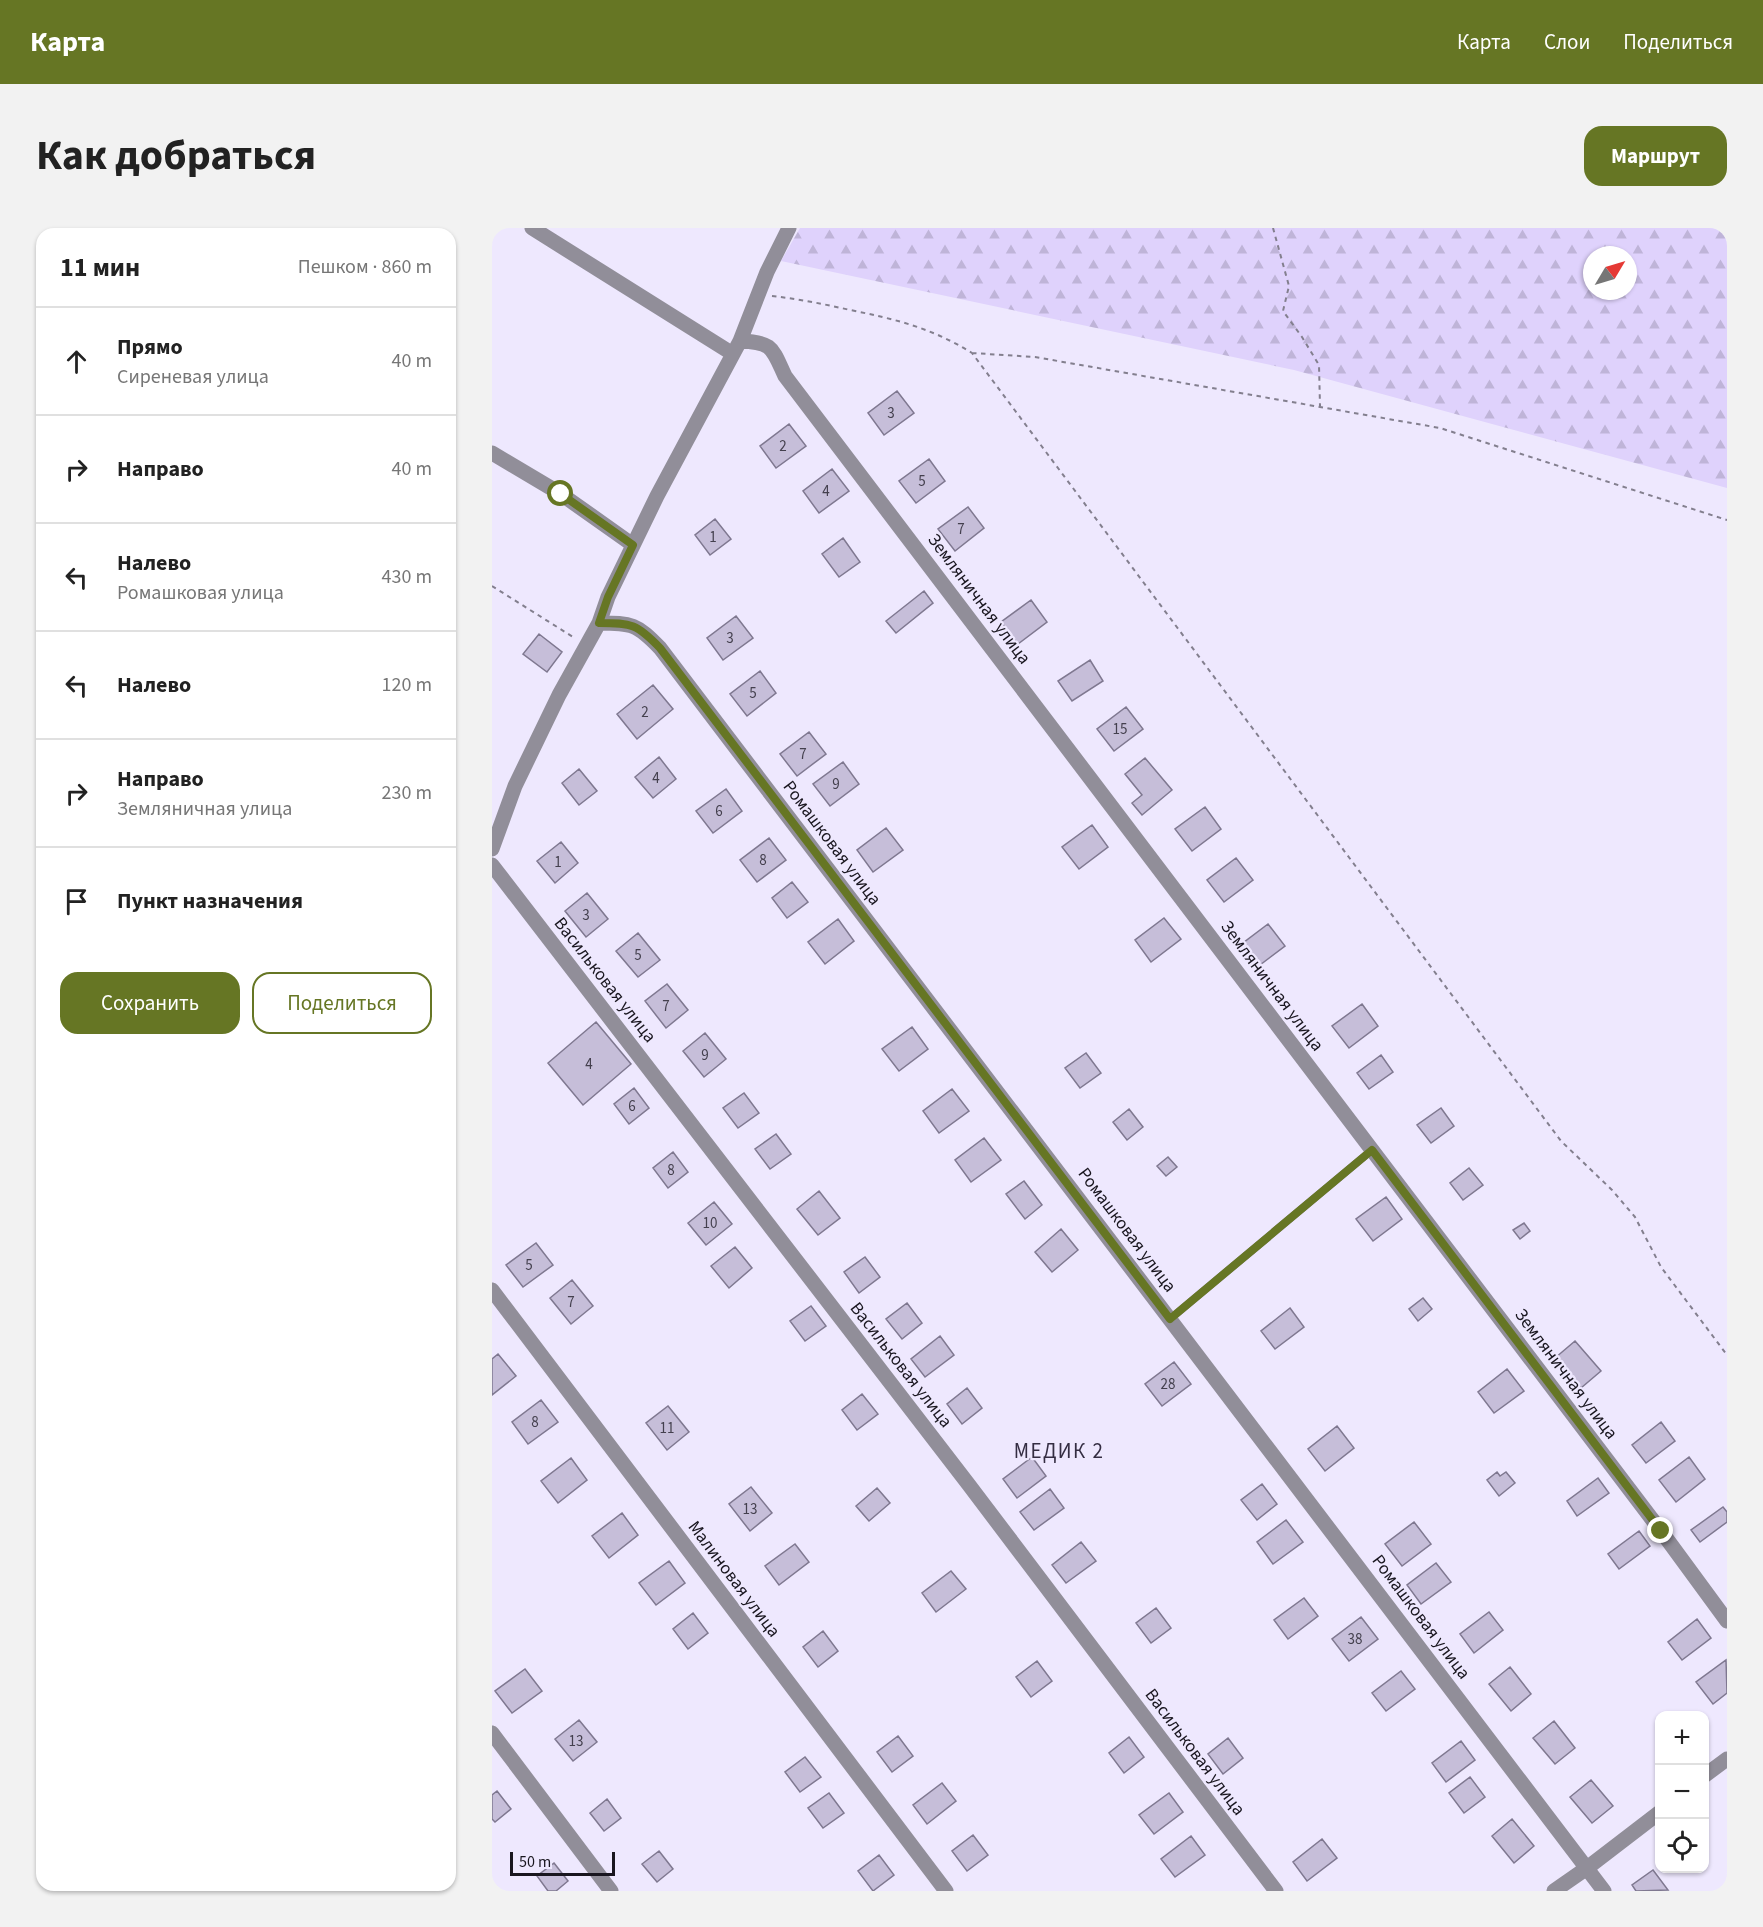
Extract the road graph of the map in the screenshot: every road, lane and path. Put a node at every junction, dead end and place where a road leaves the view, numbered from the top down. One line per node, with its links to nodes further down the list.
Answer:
1 (532, 228): 5 (street)
2 (789, 228): 4 (street)
3 (1273, 228): 7 (path)
4 (760, 295): 5 (street); 6 (path)
5 (736, 348): 10 (street); 16 (street, Земляничная улица)
6 (972, 353): 7 (path); 19 (path)
7 (1320, 406): 9 (path)
8 (492, 453): 10 (street)
9 (1727, 520)
10 (633, 545): 12 (street)
11 (492, 586): 13 (path)
12 (599, 623): 13 (street); 18 (street, Ромашковая улица)
13 (586, 645): 14 (street)
14 (492, 849)
15 (492, 865): 28 (street, Васильковая улица)
16 (1372, 1150): 18 (lane); 20 (street, Земляничная улица)
17 (492, 1290): 27 (street, Малиновая улица)
18 (1170, 1319): 25 (street, Ромашковая улица)
19 (1727, 1354)
20 (1727, 1621)
21 (492, 1733): 26 (street)
22 (1727, 1759): 23 (street)
23 (1709, 1772)
24 (1655, 1815): 25 (street)
25 (1587, 1868): 29 (street); 30 (street, Ромашковая улица)
26 (611, 1891)
27 (946, 1891)
28 (1276, 1891)
29 (1554, 1891)
30 (1604, 1891)

